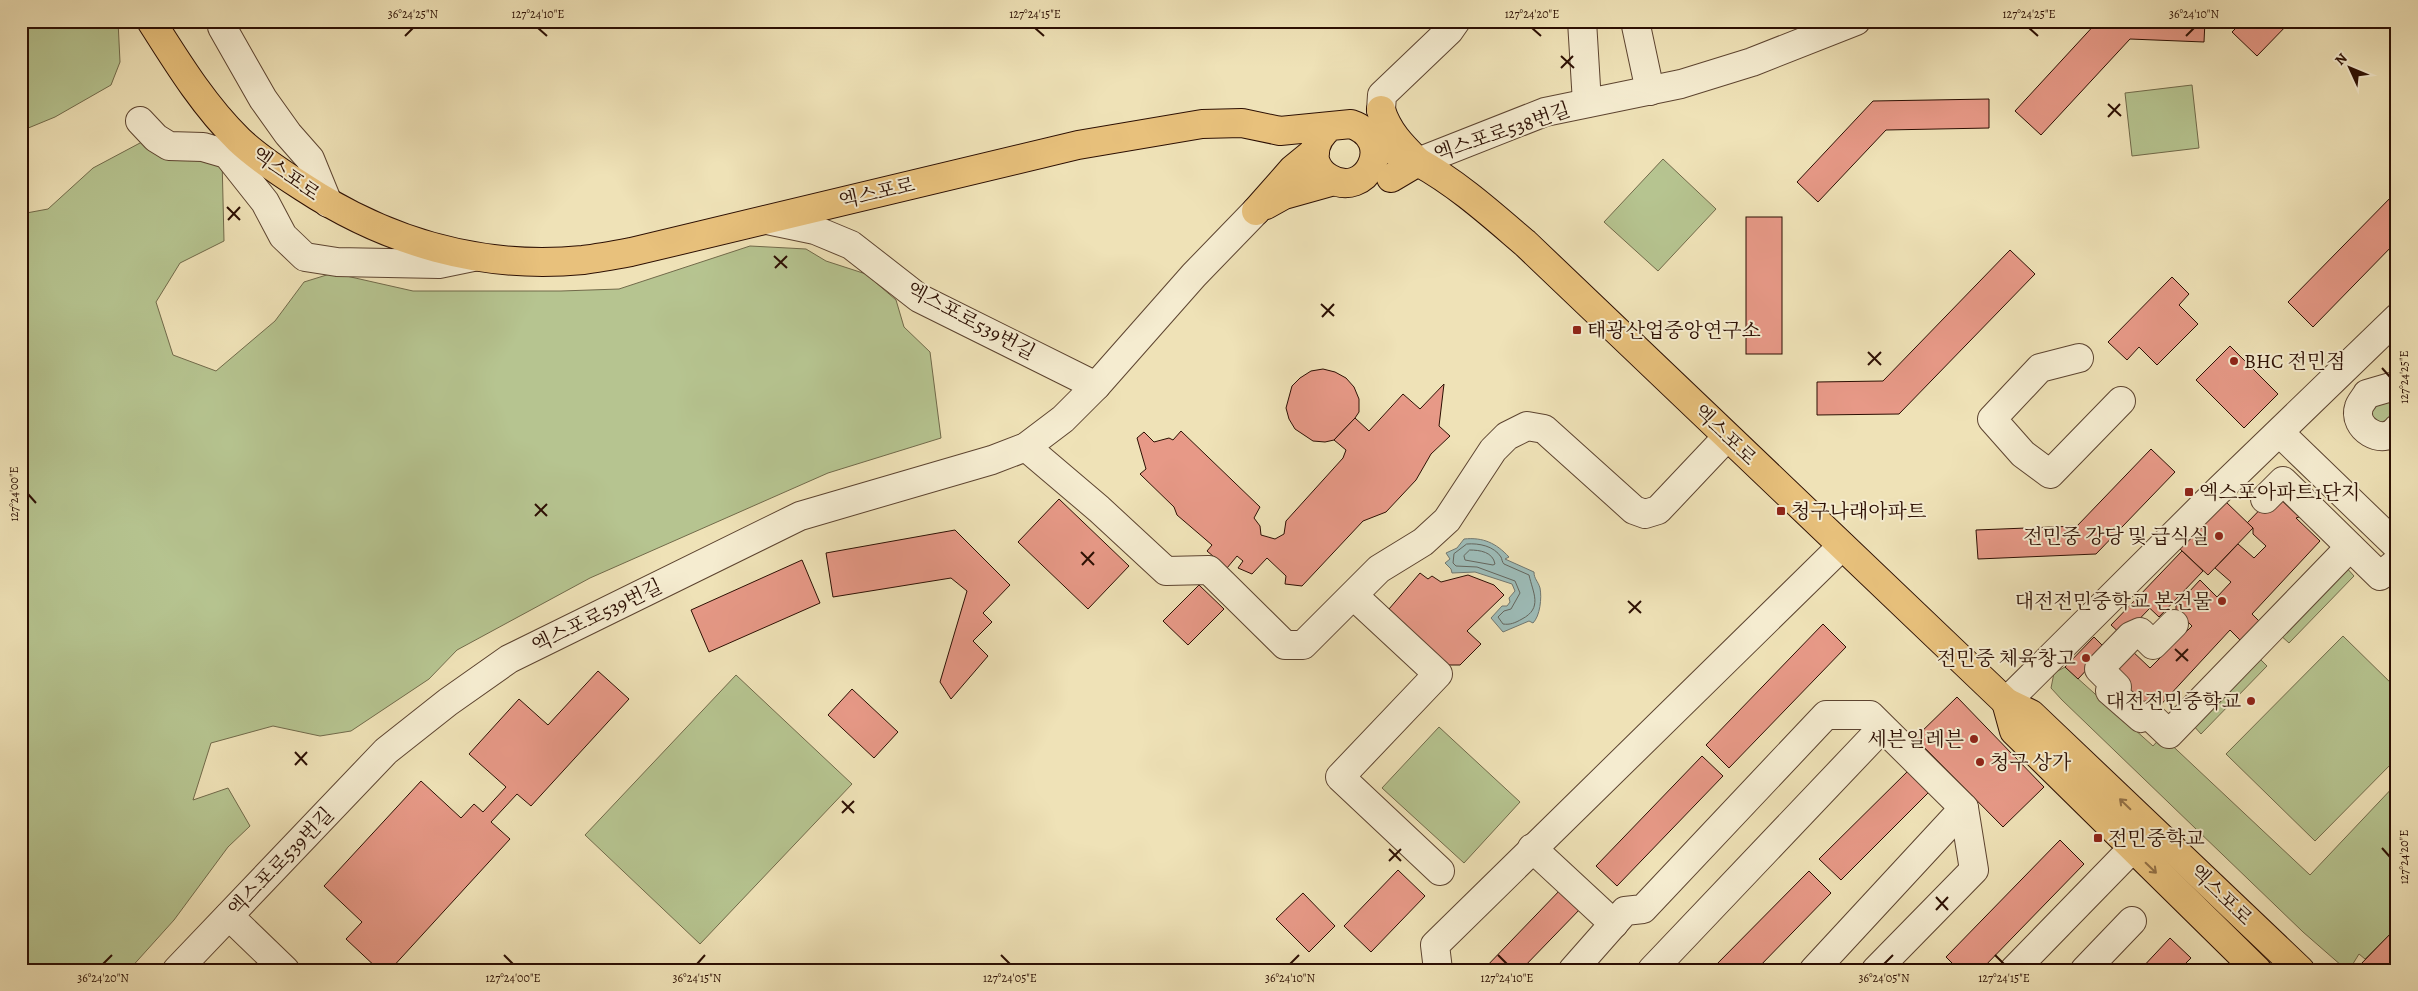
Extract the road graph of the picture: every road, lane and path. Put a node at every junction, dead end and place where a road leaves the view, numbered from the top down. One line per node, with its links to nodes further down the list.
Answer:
1 (151, 21): 18 (main road, 엑스포로)
2 (223, 21): 18 (street)
3 (1456, 21): 8 (street)
4 (1582, 21): 9 (street, 엑스포로538번길)
5 (1635, 21): 7 (street)
6 (1856, 21): 7 (street, 엑스포로538번길)
7 (1650, 91): 9 (street, 엑스포로538번길)
8 (1381, 102): 12 (main road); 13 (main road); 14 (main road)
9 (1587, 103): 14 (street, 엑스포로538번길)
10 (140, 121): 21 (street, 엑스포로)
11 (1284, 133): 12 (main road, 엑스포로); 15 (main road); 20 (main road, 엑스포로)
12 (1326, 137): 13 (main road); 15 (main road); 17 (main road)
13 (1370, 137): 14 (main road); 16 (main road)
14 (1428, 169): 16 (main road); 29 (main road, 엑스포로)
15 (1287, 176): 19 (main road)
16 (1361, 179): 17 (main road)
17 (1334, 181): 19 (main road)
18 (328, 203): 21 (main road, 엑스포로)
19 (1256, 211): 24 (street, 엑스포로539번길)
20 (768, 220): 21 (main road, 엑스포로); 24 (street, 엑스포로539번길)
21 (473, 256)
22 (2397, 318): 28 (street)
23 (2079, 358): 26 (street)
24 (1096, 386): 30 (street, 엑스포로539번길)
25 (2395, 386): 27 (street)
26 (2121, 401)
27 (2397, 429)
28 (2280, 433): 34 (street); 38 (street)
29 (1727, 437): 32 (main road, 엑스포로); 36 (street)
30 (1026, 447): 36 (street); 45 (street, 엑스포로539번길)
31 (2265, 499): 33 (street)
32 (1842, 546): 38 (main road, 엑스포로); 42 (street)
33 (2350, 546): 35 (street); 37 (street)
34 (2397, 546)
35 (2397, 562)
36 (1354, 596): 44 (street)
37 (2174, 624)
38 (2006, 702): 41 (main road, 엑스포로, one-way to 38); 43 (main road, 엑스포로)
39 (1882, 728): 40 (street); 47 (street); 54 (street)
40 (1964, 808): 55 (street); 56 (street)
41 (2149, 826): 43 (street); 48 (main road, 엑스포로)
42 (1532, 848): 47 (street); 52 (street)
43 (2131, 848): 49 (main road, 엑스포로, one-way to 49); 57 (street)
44 (1440, 871)
45 (229, 916): 50 (street, 엑스포로539번길); 51 (street)
46 (2132, 921): 58 (street)
47 (1614, 924): 53 (street)
48 (2274, 946): 49 (street); 59 (main road, 엑스포로)
49 (2254, 969)
50 (177, 970)
51 (285, 970)
52 (1438, 970)
53 (1573, 970)
54 (1652, 970)
55 (1814, 970)
56 (1876, 970)
57 (2014, 970)
58 (2084, 970)
59 (2300, 970)

